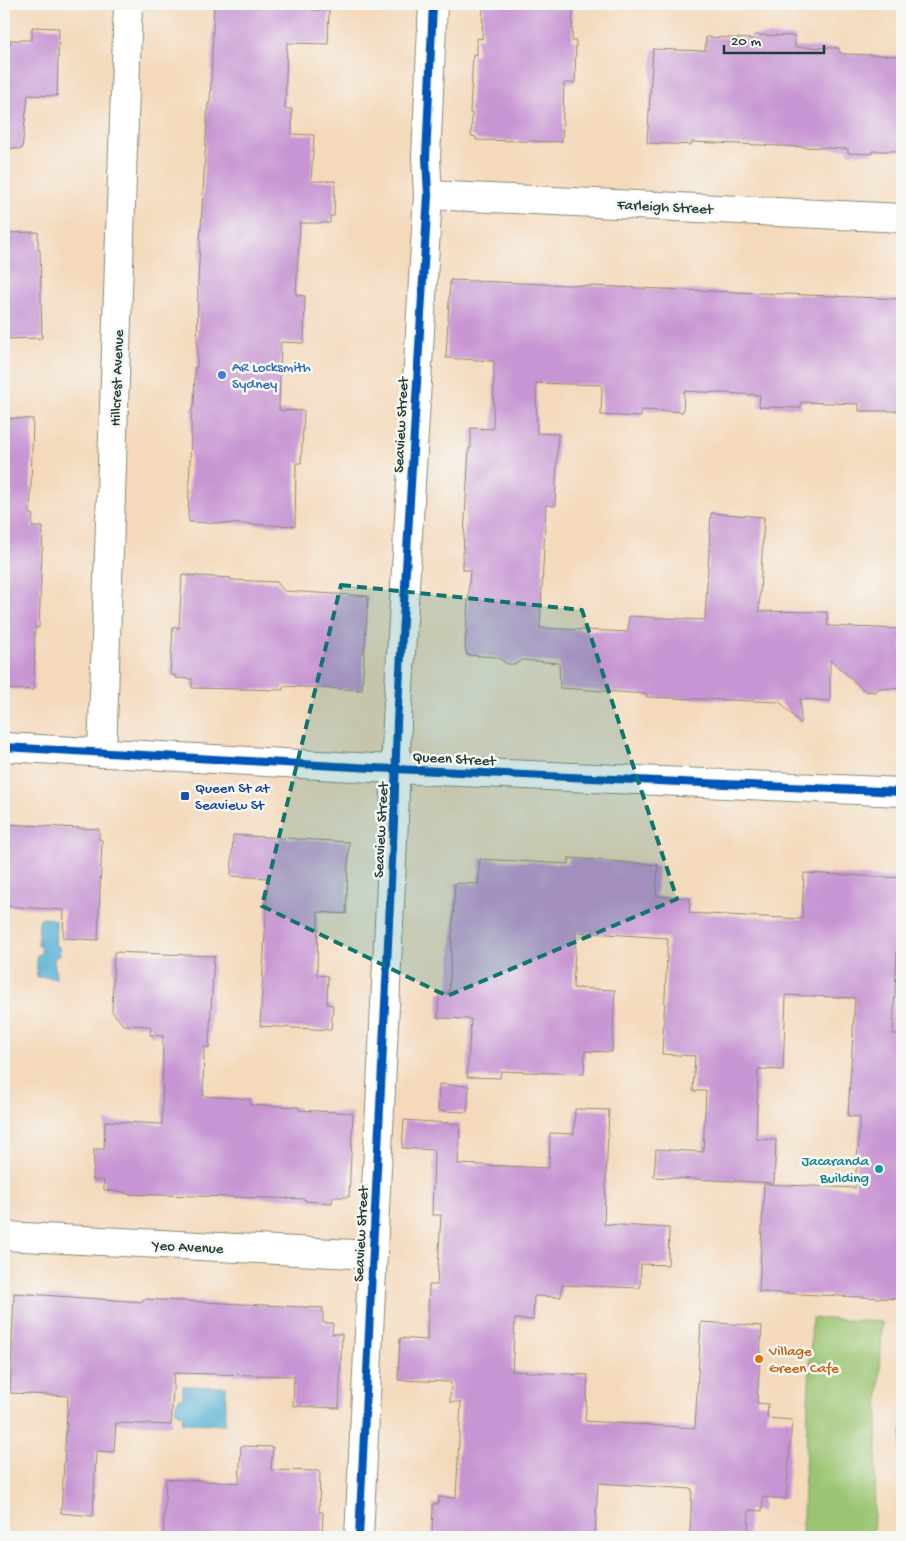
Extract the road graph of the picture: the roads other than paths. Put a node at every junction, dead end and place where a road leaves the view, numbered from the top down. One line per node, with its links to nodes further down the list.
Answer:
1 (128, 4): 6 (street, Hillcrest Avenue)
2 (433, 4): 3 (street, Seaview Street)
3 (428, 195): 4 (street, Farleigh Street); 7 (street, Seaview Street)
4 (902, 218)
5 (4, 747): 6 (street, Queen Street)
6 (102, 753): 7 (street, Queen Street)
7 (396, 769): 8 (street, Queen Street); 10 (street, Seaview Street)
8 (902, 792)
9 (4, 1236): 10 (street, Yeo Avenue)
10 (373, 1255): 11 (street, Seaview Street)
11 (359, 1537)

